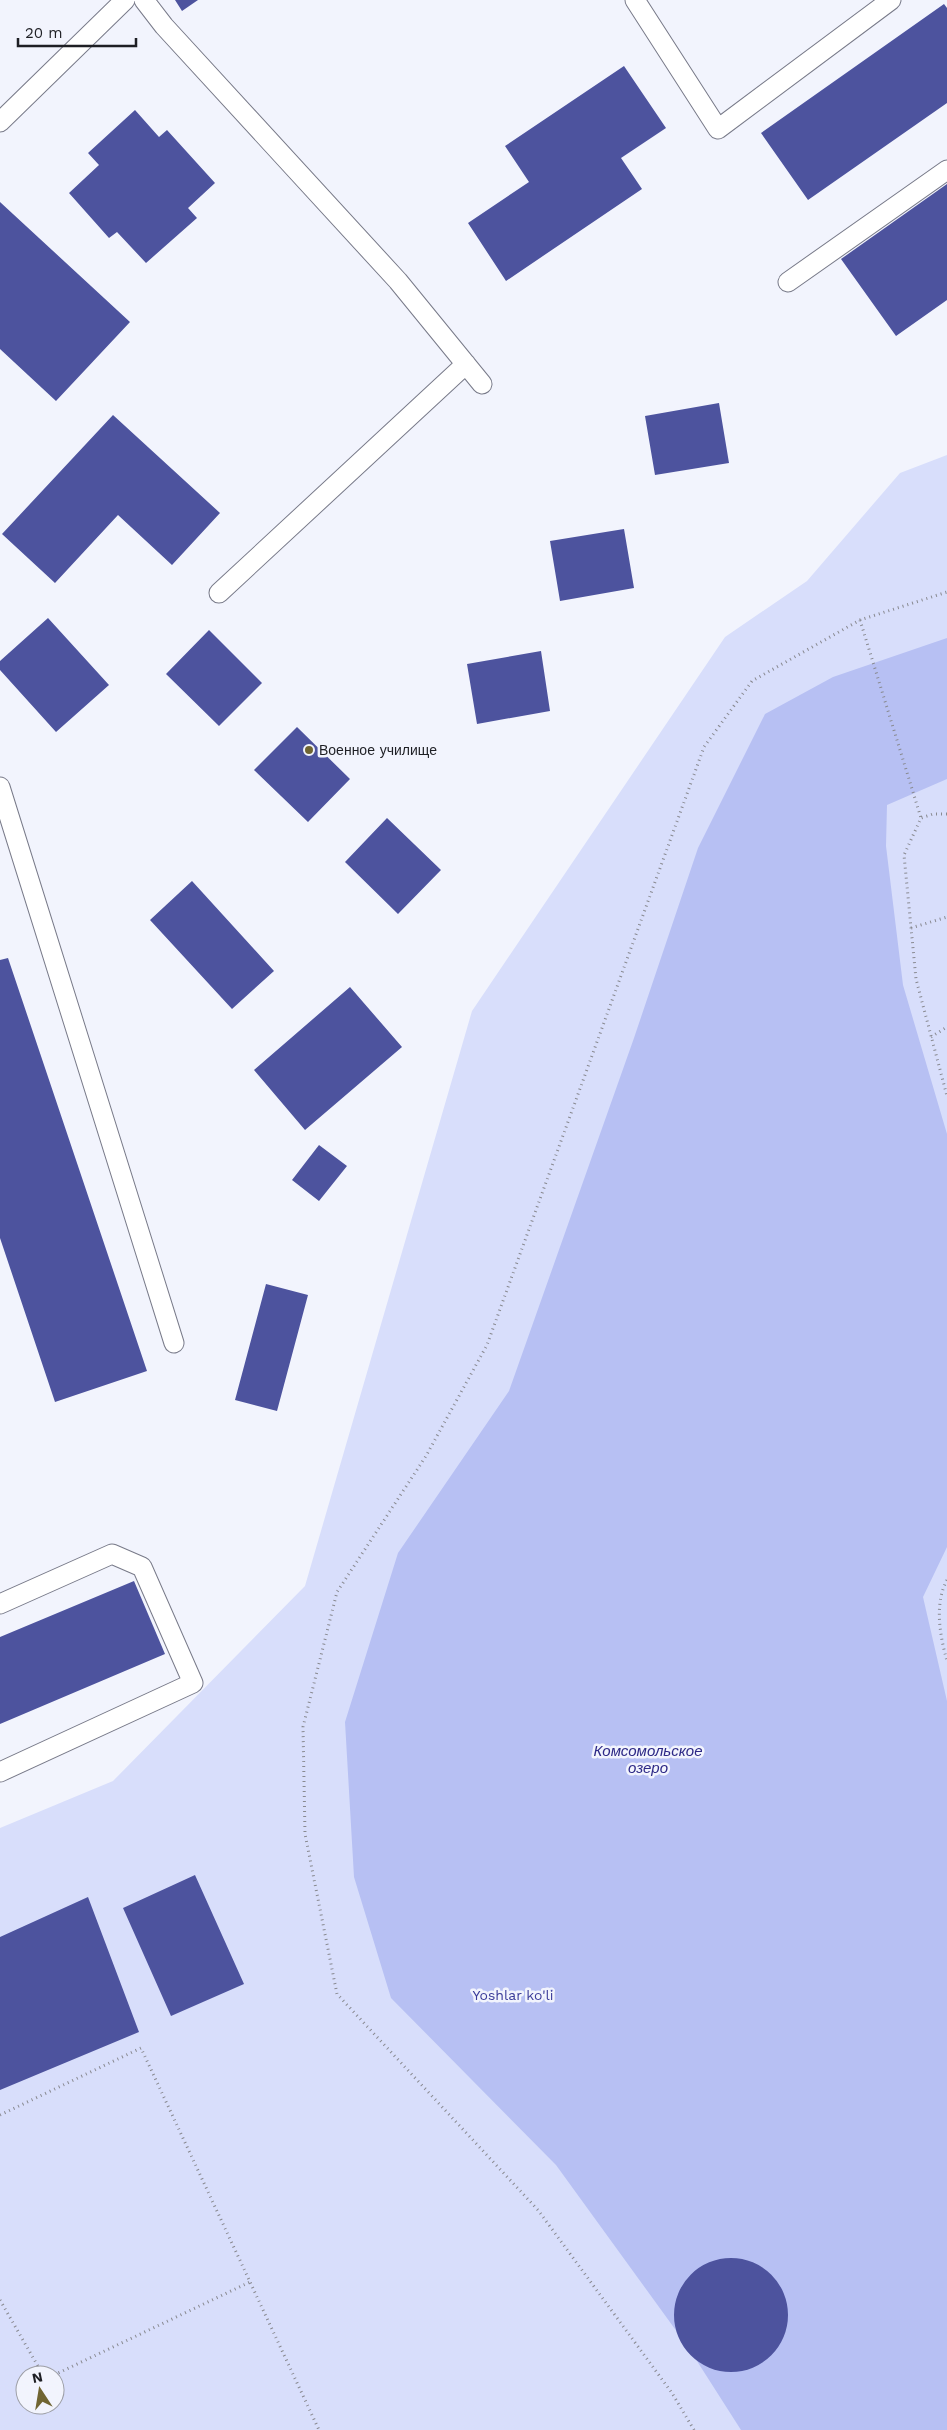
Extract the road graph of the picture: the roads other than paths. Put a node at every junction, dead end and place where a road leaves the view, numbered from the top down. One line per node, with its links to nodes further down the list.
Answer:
1 (125, 0): 5 (lane)
2 (144, 0): 8 (lane)
3 (635, 0): 4 (lane)
4 (892, 0)
5 (0, 122)
6 (947, 170): 7 (lane)
7 (788, 282)
8 (466, 364): 9 (lane); 10 (lane)
9 (482, 384)
10 (219, 593)
11 (0, 787): 12 (lane)
12 (174, 1343)
13 (0, 1604): 14 (lane)
14 (0, 1772)

